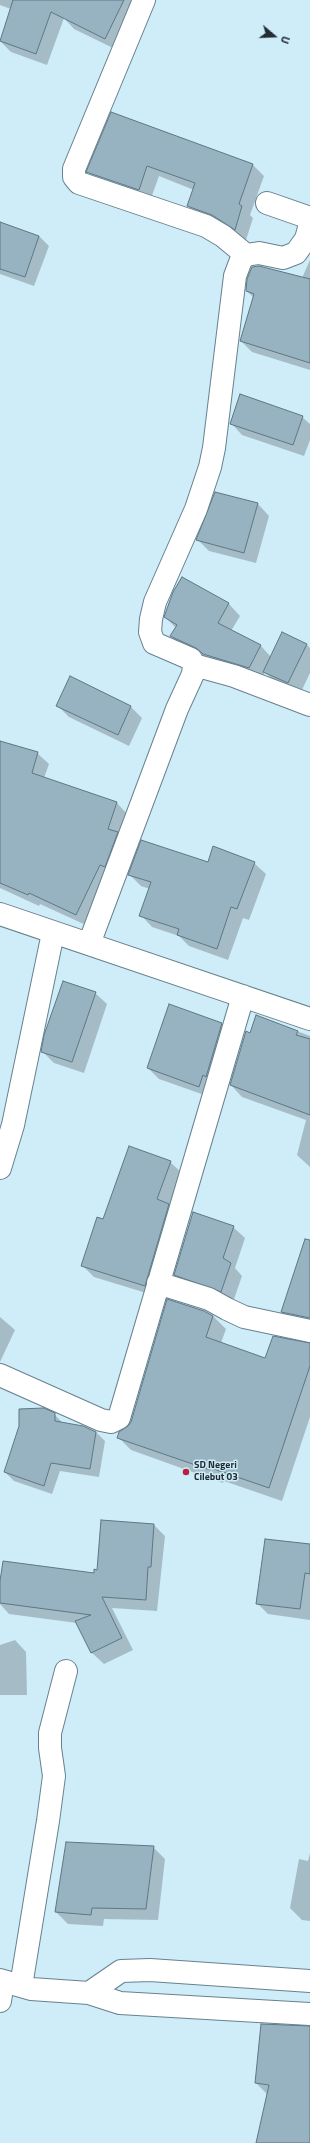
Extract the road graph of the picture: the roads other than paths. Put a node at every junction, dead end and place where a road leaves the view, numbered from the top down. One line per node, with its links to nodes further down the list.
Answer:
1 (144, 0): 5 (street)
2 (267, 203): 3 (street)
3 (310, 218)
4 (310, 224): 5 (street)
5 (246, 255): 6 (street)
6 (194, 665): 7 (street); 10 (street)
7 (310, 705)
8 (0, 914): 9 (street)
9 (53, 933): 10 (street); 13 (street)
10 (89, 944): 11 (street)
11 (243, 996): 12 (street); 14 (street)
12 (310, 1019)
13 (0, 1168)
14 (158, 1283): 15 (street); 16 (street)
15 (310, 1331)
16 (0, 1375)
17 (66, 1671): 19 (street)
18 (310, 1980): 20 (street)
19 (6, 1987): 20 (street)
20 (89, 1993): 21 (street)
21 (310, 2014)

